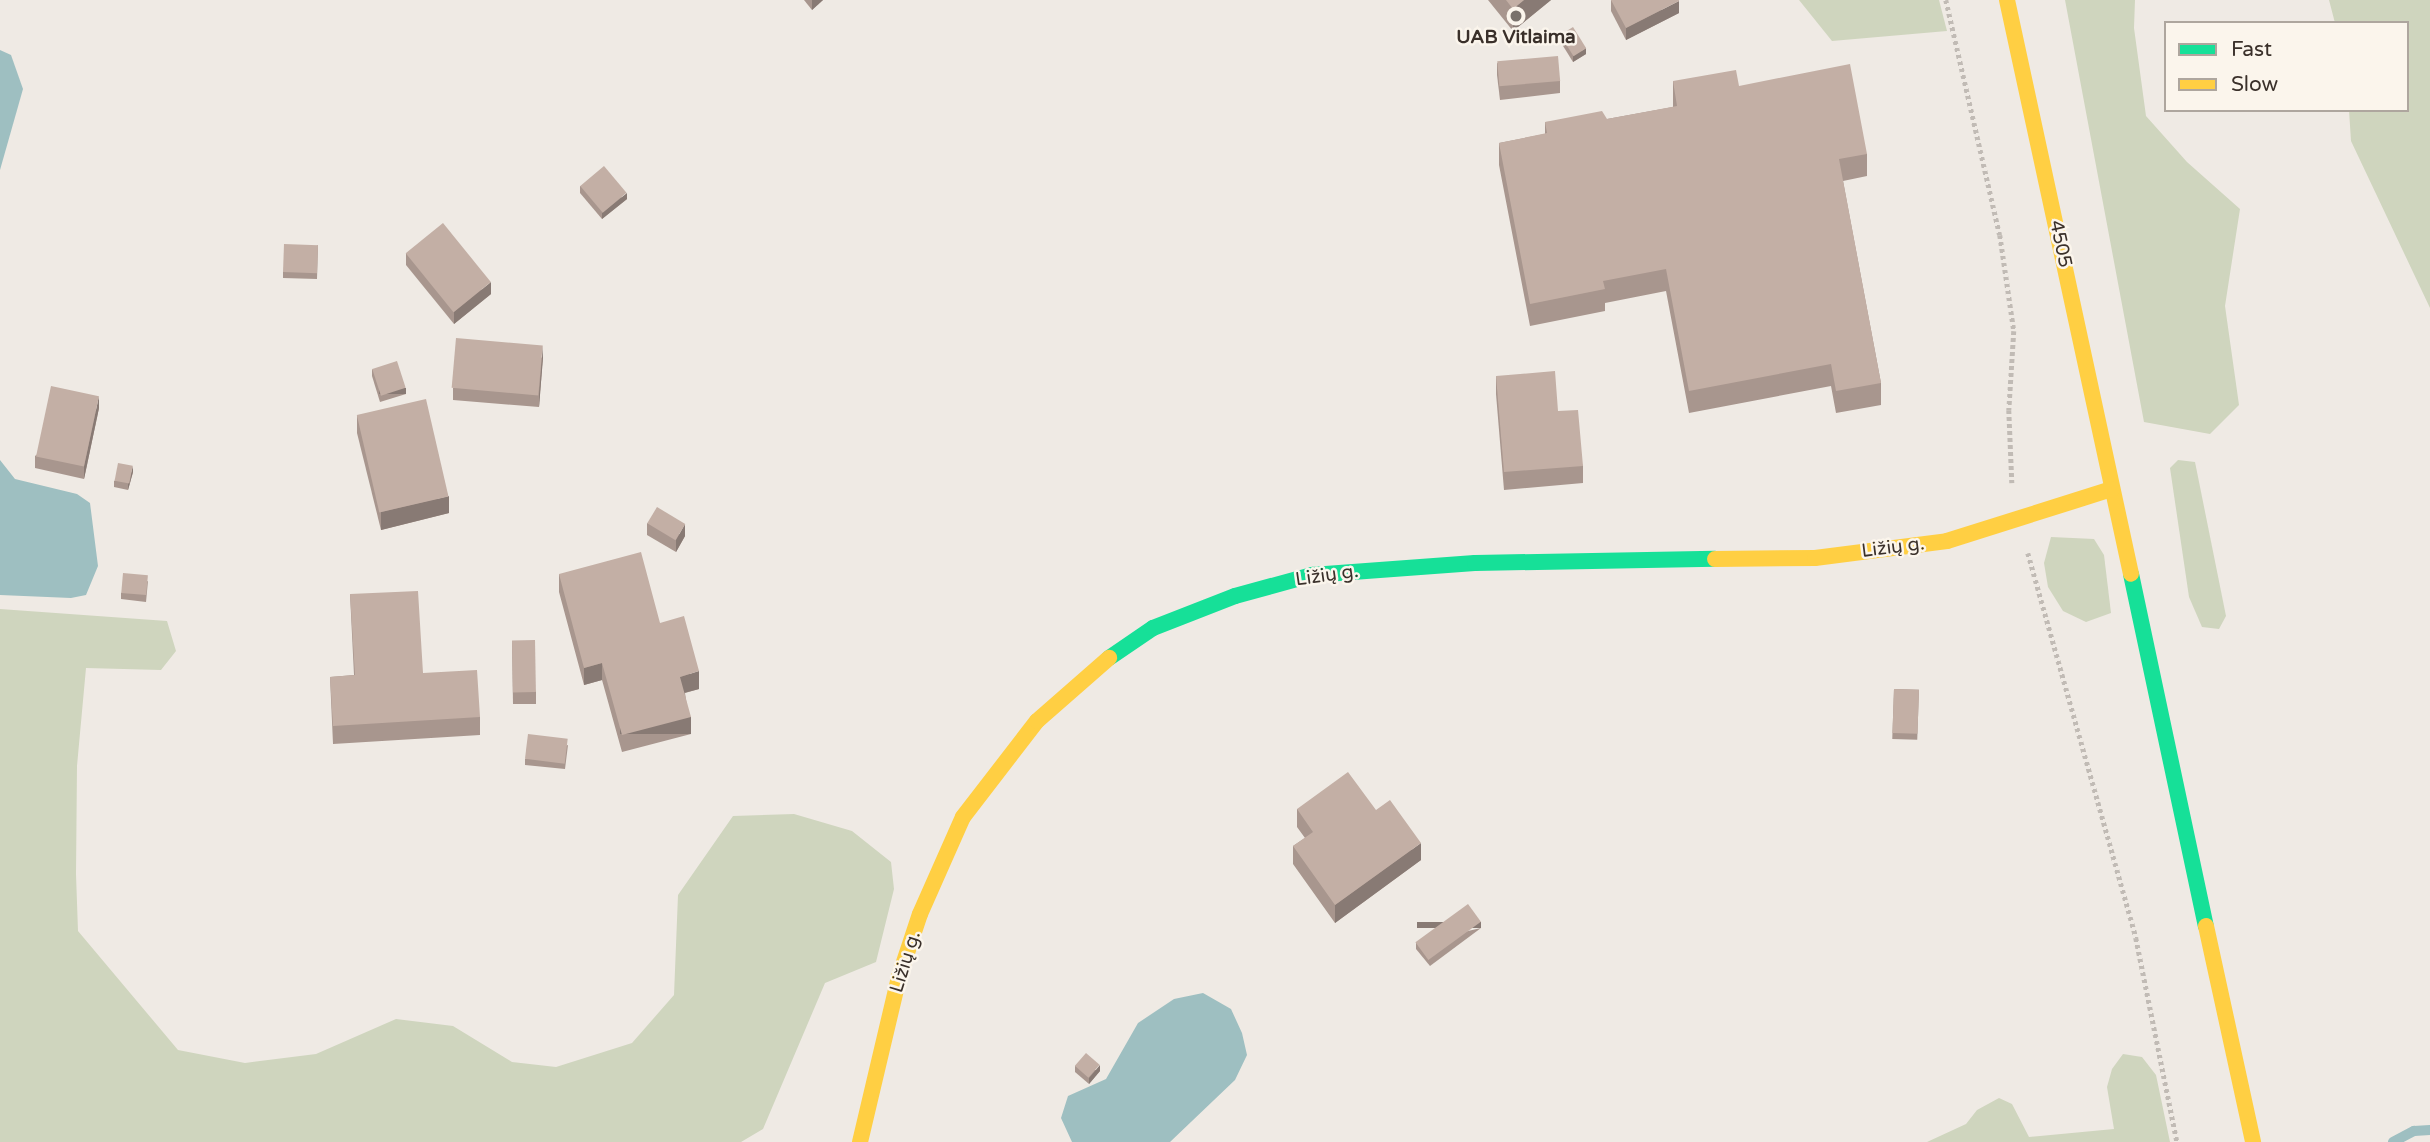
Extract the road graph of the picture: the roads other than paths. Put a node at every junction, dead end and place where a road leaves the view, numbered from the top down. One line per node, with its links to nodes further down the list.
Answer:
1 (2007, 0): 2 (street, 4505 / 4505)
2 (2112, 489): 3 (street, Ližių g.); 4 (street, 4505)
3 (860, 1142)
4 (2253, 1142)

